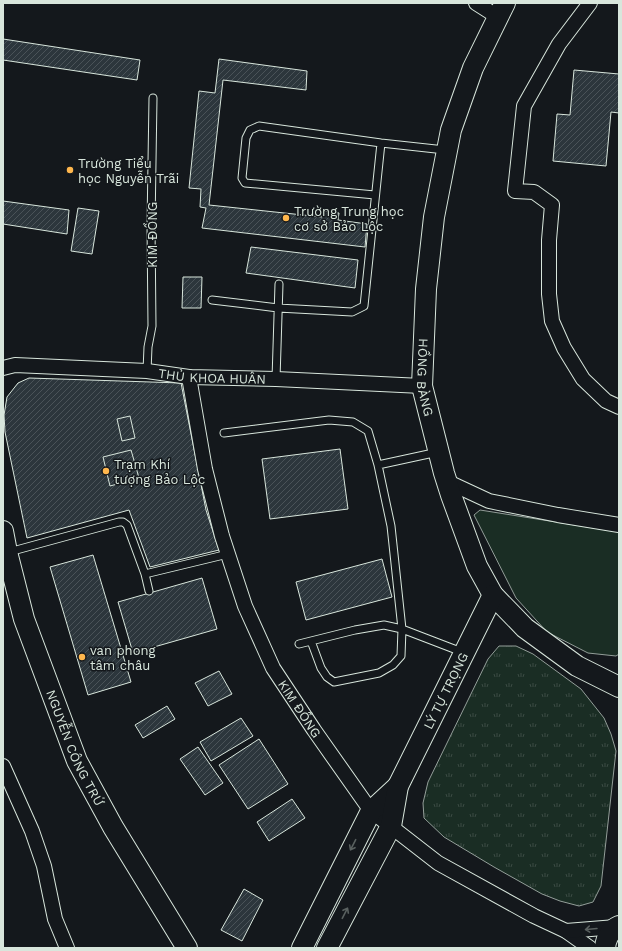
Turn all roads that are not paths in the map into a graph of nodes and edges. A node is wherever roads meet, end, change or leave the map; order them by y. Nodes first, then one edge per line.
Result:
1 (476, 3) edge
2 (590, 3) edge
3 (502, 10) edge
4 (153, 98) dead end
5 (381, 143) junction
6 (447, 150) junction
7 (375, 195) junction
8 (279, 284) dead end
9 (212, 300) dead end
10 (278, 308) junction
11 (3, 368) edge
12 (147, 371) junction
13 (189, 377) junction
14 (276, 378) junction
15 (422, 386) junction
16 (619, 407) edge
17 (224, 433) dead end
18 (438, 452) junction
19 (378, 465) junction
20 (446, 481) junction
21 (619, 525) edge
22 (3, 531) edge
23 (7, 552) junction
24 (228, 554) junction
25 (145, 574) junction
26 (149, 591) dead end
27 (493, 595) junction
28 (402, 629) junction
29 (311, 641) junction
30 (299, 644) dead end
31 (464, 653) junction
32 (619, 687) edge
33 (3, 766) edge
34 (398, 786) junction
35 (371, 811) junction
36 (391, 826) junction
37 (618, 927) edge
38 (566, 932) junction
39 (67, 948) edge
40 (187, 948) edge
41 (302, 948) edge
42 (327, 948) edge
43 (590, 948) edge
44 (605, 948) edge

1 - 3 street
2 - 16 street
3 - 6 street, HỒNG BÀNG
4 - 12 lane, KIM ĐỒNG
5 - 6 lane
5 - 7 lane
5 - 7 lane
6 - 15 street, HỒNG BÀNG
7 - 10 lane
8 - 10 lane
9 - 10 lane
10 - 14 lane
11 - 12 street, THỦ KHOA HUÂN
12 - 13 street, THỦ KHOA HUÂN
13 - 14 street, THỦ KHOA HUÂN
13 - 24 street, KIM ĐỒNG
14 - 15 street, THỦ KHOA HUÂN
15 - 18 street, HỒNG BÀNG
17 - 19 lane
18 - 19 lane
18 - 20 street, HỒNG BÀNG
19 - 28 lane
20 - 21 street
20 - 27 street, HỒNG BÀNG
22 - 23 street, NGUYỄN CÔNG TRỨ
23 - 25 lane
23 - 40 street, NGUYỄN CÔNG TRỨ
24 - 25 lane
24 - 35 street, KIM ĐỒNG
25 - 26 lane
27 - 31 street, LÝ TỰ TRỌNG
27 - 32 street, HỒNG BÀNG
28 - 29 lane
28 - 29 lane
28 - 31 lane
29 - 30 lane
31 - 34 street, LÝ TỰ TRỌNG
33 - 39 street
34 - 35 street, LÝ TỰ TRỌNG
34 - 36 street, LÝ TỰ TRỌNG
35 - 36 street, KIM ĐỒNG
35 -> 41 street, LÝ TỰ TRỌNG
36 - 38 street, KIM ĐỒNG
42 -> 36 street, LÝ TỰ TRỌNG
37 -> 38 street
37 - 44 street
38 - 43 street, KIM ĐỒNG

